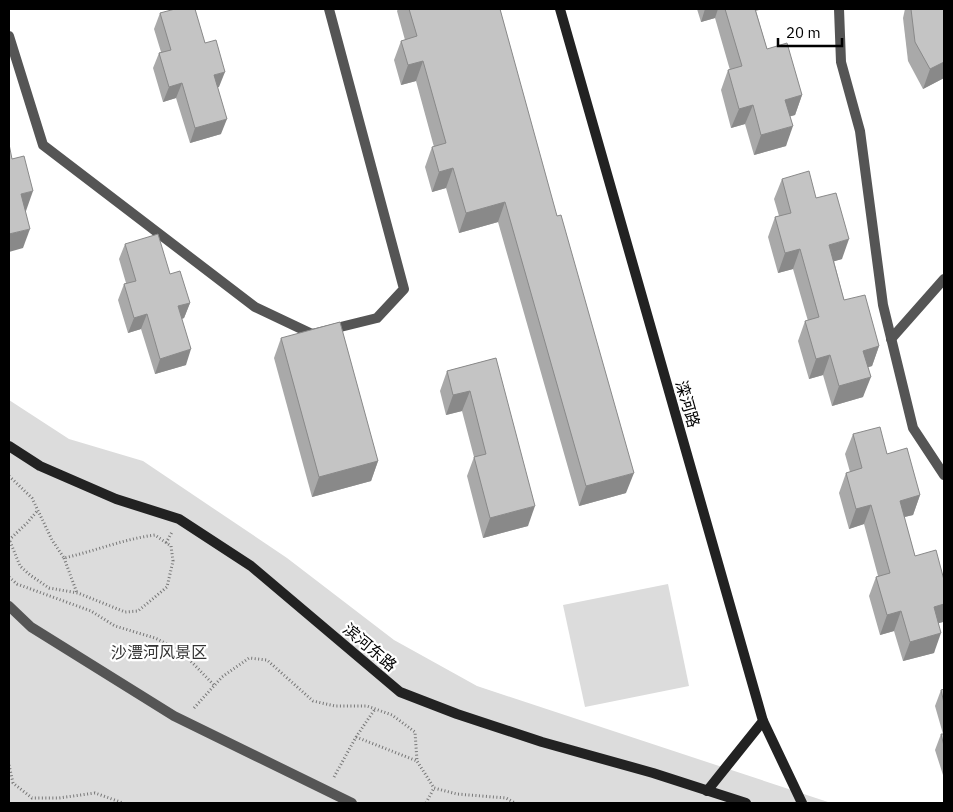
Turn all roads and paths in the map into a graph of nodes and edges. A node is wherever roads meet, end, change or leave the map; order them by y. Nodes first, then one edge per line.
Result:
1 (329, 9) edge
2 (560, 9) edge
3 (839, 9) edge
4 (9, 36) edge
5 (944, 279) edge
6 (891, 339) junction
7 (9, 446) edge
8 (944, 475) edge
9 (9, 476) edge
10 (38, 510) junction
11 (9, 539) edge
12 (64, 558) junction
13 (9, 576) edge
14 (78, 593) junction
15 (9, 606) edge
16 (214, 686) junction
17 (375, 709) junction
18 (184, 721) junction
19 (763, 721) junction
20 (356, 737) junction
21 (417, 761) junction
22 (9, 765) edge
23 (434, 788) junction
24 (327, 791) junction
25 (707, 791) junction
26 (123, 803) edge
27 (352, 803) edge
28 (426, 803) edge
29 (515, 803) edge
30 (746, 803) edge
31 (802, 803) edge

1 - 4 street
2 - 19 street, 滦河路
3 - 6 street
5 - 6 street
6 - 8 street
7 - 25 street, 滨河东路
9 - 10 path
10 - 11 path
10 - 12 path
11 - 14 path
12 - 14 path
12 - 14 path
13 - 16 path
15 - 18 street
16 - 17 path
16 - 18 path
17 - 20 path
17 - 21 path
18 - 24 street
19 - 25 street
19 - 31 street, 滦河路
20 - 21 path
20 - 24 path
21 - 23 path
22 - 26 path
23 - 28 path
23 - 29 path
24 - 27 street
25 - 30 street, 滨河东路

